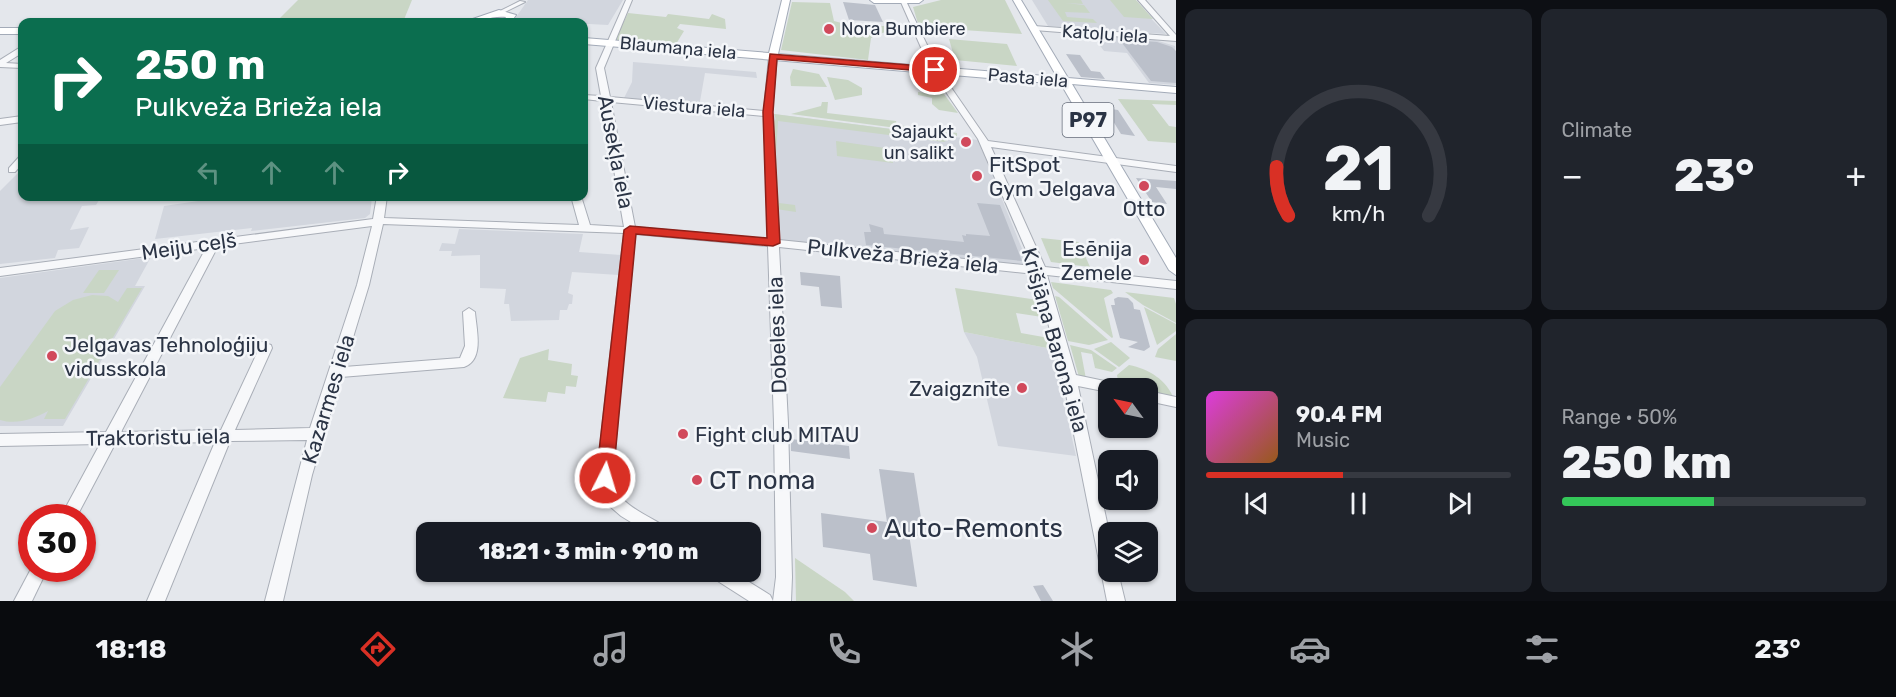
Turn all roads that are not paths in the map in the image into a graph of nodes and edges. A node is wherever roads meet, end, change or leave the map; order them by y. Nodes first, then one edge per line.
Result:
1 (629, 0) edge
2 (786, 0) edge
3 (874, 0) edge
4 (919, 0) edge
5 (1017, 0) edge
6 (1141, 0) edge
7 (522, 1) edge
8 (903, 1) edge
9 (500, 13) junction
10 (482, 18) edge
11 (508, 18) edge
12 (511, 18) edge
13 (1034, 28) junction
14 (0, 30) edge
15 (18, 31) edge
16 (1176, 39) edge
17 (588, 41) edge
18 (609, 43) junction
19 (18, 53) edge
20 (773, 56) junction
21 (0, 64) edge
22 (18, 66) edge
23 (935, 70) junction
24 (1065, 81) junction
25 (1176, 90) edge
26 (588, 97) edge
27 (604, 99) junction
28 (768, 114) junction
29 (18, 120) edge
30 (0, 122) edge
31 (985, 143) junction
32 (1111, 159) junction
33 (18, 163) edge
34 (1176, 169) edge
35 (12, 170) dead end
36 (381, 201) edge
37 (577, 201) edge
38 (378, 221) junction
39 (585, 227) junction
40 (630, 230) junction
41 (215, 242) junction
42 (773, 243) junction
43 (1040, 270) junction
44 (1176, 270) edge
45 (0, 272) edge
46 (1176, 285) edge
47 (469, 312) dead end
48 (262, 347) dead end
49 (337, 372) junction
50 (1070, 379) junction
51 (1098, 385) edge
52 (1158, 398) edge
53 (1176, 402) edge
54 (316, 434) junction
55 (225, 436) junction
56 (110, 439) junction
57 (0, 440) edge
58 (75, 504) edge
59 (645, 522) edge
60 (1099, 522) edge
61 (33, 582) edge
62 (735, 582) edge
63 (1112, 582) edge
64 (23, 601) edge
65 (156, 601) edge
66 (274, 601) edge
67 (764, 601) edge
68 (782, 601) edge
69 (1116, 601) edge

1 - 18 street, Ausekļa iela
2 - 20 main road, Dobeles iela
3 - 8 main road
4 - 8 main road
5 - 13 main road, P97
6 - 16 street
7 - 9 street
7 - 12 street
8 - 23 street, Krišjāņa Barona iela
9 - 10 main road
9 - 11 main road
13 - 16 street, Katoļu iela
13 - 24 main road, P97
14 - 15 main road
17 - 18 main road, Blaumaņa iela
18 - 20 main road, Blaumaņa iela
18 - 27 street, Ausekļa iela
19 - 21 street
20 - 23 main road, Pasta iela
20 - 28 street, Dobeles iela
21 - 22 street
23 - 24 main road, Pasta iela
23 - 31 street, Krišjāņa Barona iela
24 - 25 main road, Pasta iela
24 - 32 main road, P97
26 - 27 street, Viestura iela
27 - 28 street, Viestura iela
27 - 40 street, Ausekļa iela
28 - 42 street, Dobeles iela
29 - 30 street
31 - 32 street
31 - 43 street, Krišjāņa Barona iela
32 - 34 street
32 - 44 main road, P97
33 - 35 street
36 - 38 street, Kazarmes iela
37 - 39 street
38 - 39 street, Pulkveža Brieža iela
38 - 41 street, Meiju ceļš
38 - 49 street, Kazarmes iela
39 - 40 street, Pulkveža Brieža iela
40 - 42 street, Pulkveža Brieža iela
40 - 59 street, Ausekļa iela
41 - 45 street, Meiju ceļš
41 - 56 street
42 - 43 street, Pulkveža Brieža iela
42 - 68 street, Dobeles iela
43 - 46 street, Pulkveža Brieža iela
43 - 50 street, Krišjāņa Barona iela
47 - 49 street
48 - 55 street
49 - 54 street, Kazarmes iela
50 - 51 street
50 - 60 street, Krišjāņa Barona iela
52 - 53 street
54 - 55 street, Traktoristu iela
54 - 66 street, Kazarmes iela
55 - 56 street, Traktoristu iela
55 - 65 street
56 - 57 street, Traktoristu iela
56 - 58 street
61 - 64 street
62 - 67 street
63 - 69 street

